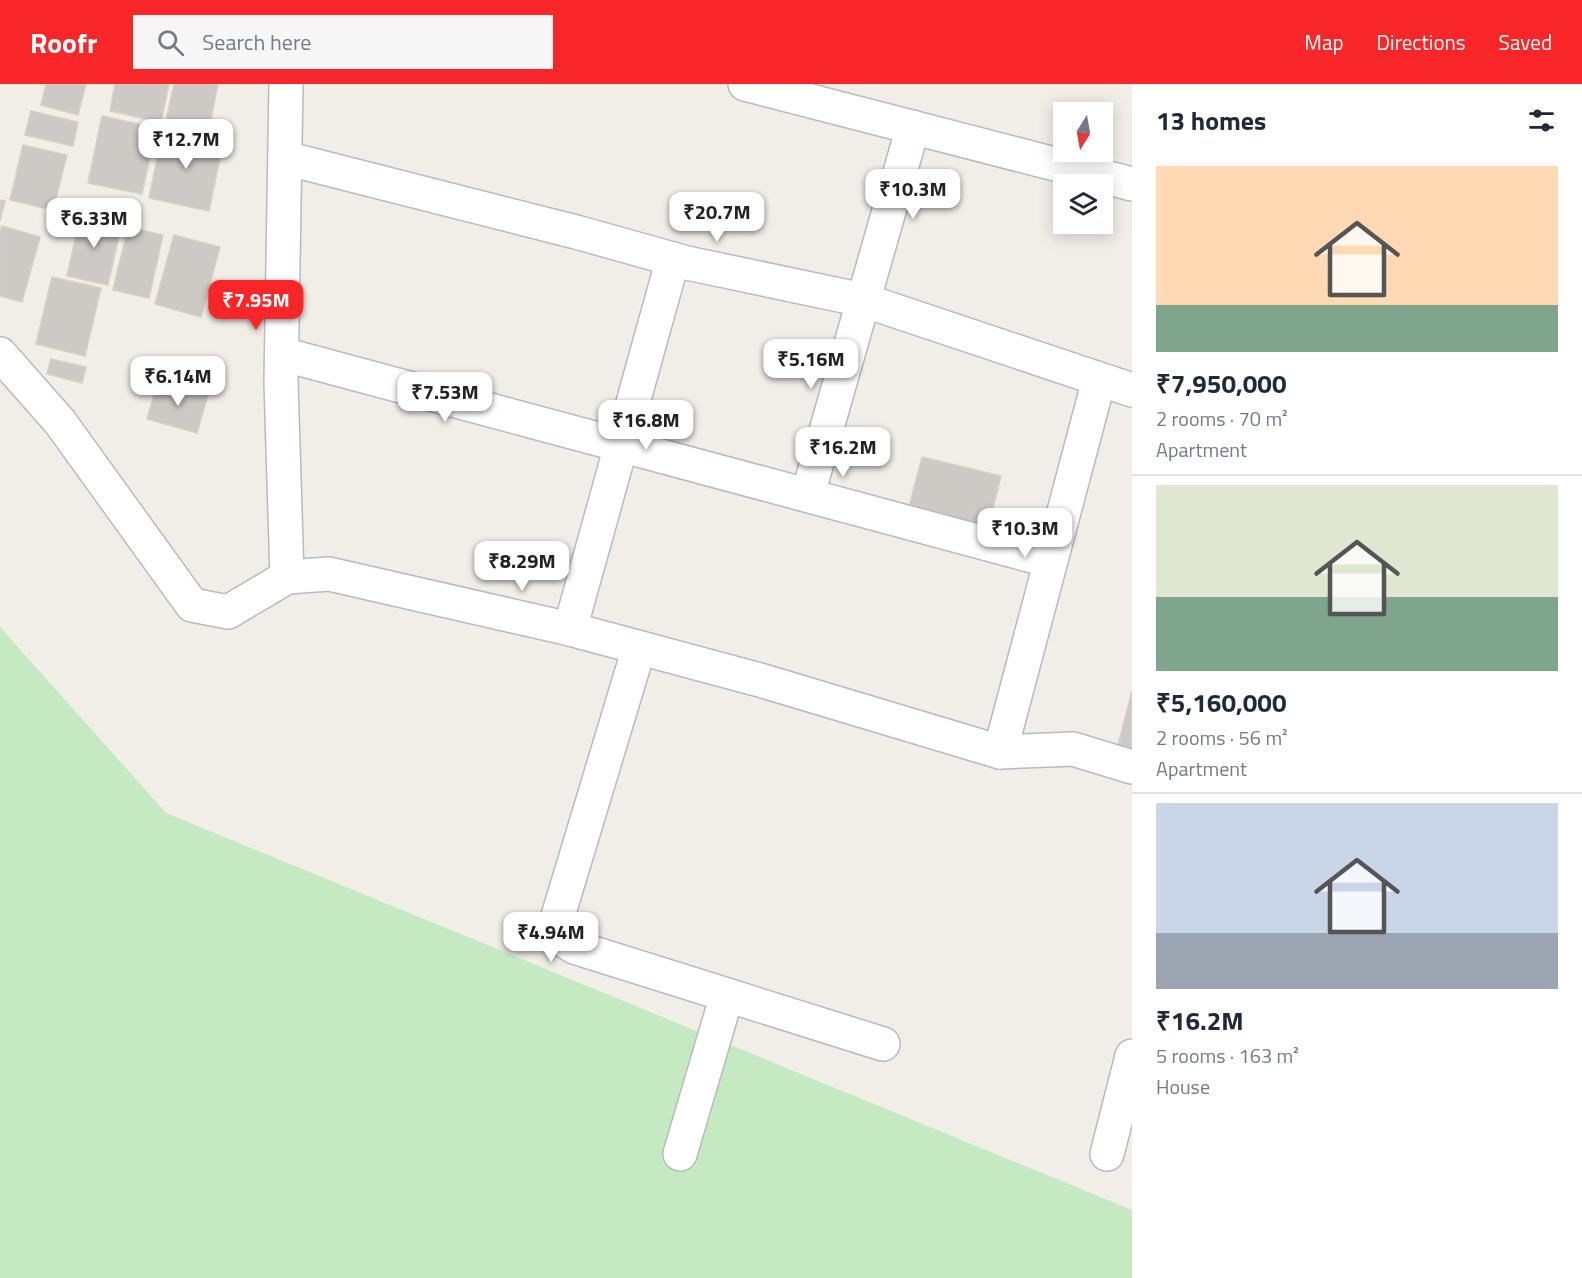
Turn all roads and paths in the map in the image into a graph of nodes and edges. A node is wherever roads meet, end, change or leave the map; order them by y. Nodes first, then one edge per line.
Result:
1 (286, 84) edge
2 (750, 85) edge
3 (913, 127) junction
4 (285, 158) junction
5 (1132, 184) edge
6 (674, 259) junction
7 (863, 300) junction
8 (0, 354) edge
9 (282, 354) junction
10 (1099, 380) junction
11 (1132, 390) edge
12 (621, 444) junction
13 (808, 494) junction
14 (1051, 561) junction
15 (287, 577) junction
16 (570, 629) junction
17 (639, 648) junction
18 (999, 752) junction
19 (1132, 767) edge
20 (727, 995) junction
21 (883, 1044) dead end
22 (1132, 1056) edge
23 (680, 1154) dead end
24 (1107, 1154) dead end

1 - 4 street
2 - 3 street
3 - 5 street
3 - 7 street
4 - 6 street
4 - 9 street
6 - 7 street
6 - 12 street
7 - 10 street
7 - 13 street
8 - 15 street
9 - 12 street
9 - 15 street
10 - 11 street
10 - 14 street
12 - 13 street
12 - 16 street
13 - 14 street
14 - 18 street
15 - 16 street
16 - 17 street
17 - 18 street
17 - 20 street
18 - 19 street
20 - 21 street
20 - 23 street
22 - 24 street

